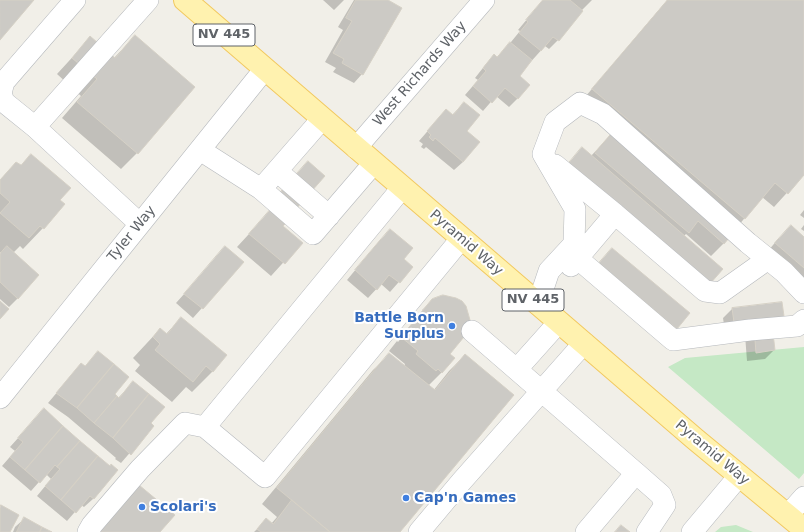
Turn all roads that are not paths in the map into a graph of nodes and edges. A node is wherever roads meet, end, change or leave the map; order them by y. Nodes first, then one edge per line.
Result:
1 (75, 0) edge
2 (148, 0) edge
3 (184, 0) edge
4 (475, 3) edge
5 (264, 70) junction
6 (322, 119) junction
7 (35, 127) junction
8 (356, 148) junction
9 (200, 150) junction
10 (543, 154) junction
11 (374, 163) junction
12 (277, 171) junction
13 (402, 188) junction
14 (261, 189) junction
15 (614, 214) junction
16 (329, 216) junction
17 (140, 224) junction
18 (461, 239) junction
19 (577, 258) junction
20 (768, 259) junction
21 (804, 293) edge
22 (538, 304) junction
23 (804, 320) edge
24 (558, 322) junction
25 (472, 331) dead end
26 (584, 343) junction
27 (517, 369) junction
28 (542, 390) junction
29 (2, 391) edge
30 (205, 427) junction
31 (636, 474) junction
32 (739, 476) junction
33 (804, 497) edge
34 (796, 522) edge
35 (88, 532) edge
36 (419, 532) edge
37 (586, 532) edge
38 (647, 532) edge
39 (692, 532) edge

1 - 7 street
2 - 7 street
3 - 5 main road, Pyramid Way / NV 445
4 - 8 street, West Richards Way
5 - 6 main road, Pyramid Way / NV 445
5 - 9 street, Tyler Way
6 - 8 main road, Pyramid Way / NV 445
6 - 12 street
7 - 17 street
8 - 11 main road, Pyramid Way / NV 445
9 - 14 street
9 - 17 street, Tyler Way
10 - 15 street
10 - 20 street
10 - 22 street
11 - 13 main road, Pyramid Way / NV 445
11 - 16 street
12 - 14 street
12 - 16 street
13 - 18 main road, Pyramid Way / NV 445
13 - 30 street
14 - 16 street
15 - 19 street
15 - 20 street
17 - 29 street, Tyler Way
18 - 22 main road, Pyramid Way / NV 445
18 - 30 street
19 - 22 street
19 - 23 street
20 - 21 street
22 - 24 main road, Pyramid Way / NV 445
24 - 26 main road, Pyramid Way / NV 445
24 - 27 street
25 - 27 street
26 - 28 street
26 - 32 main road, Pyramid Way / NV 445
27 - 28 street
28 - 31 street
28 - 36 street
30 - 35 street
31 - 37 street
31 - 38 street
32 - 34 main road, Pyramid Way / NV 445
32 - 39 street
33 - 34 street

